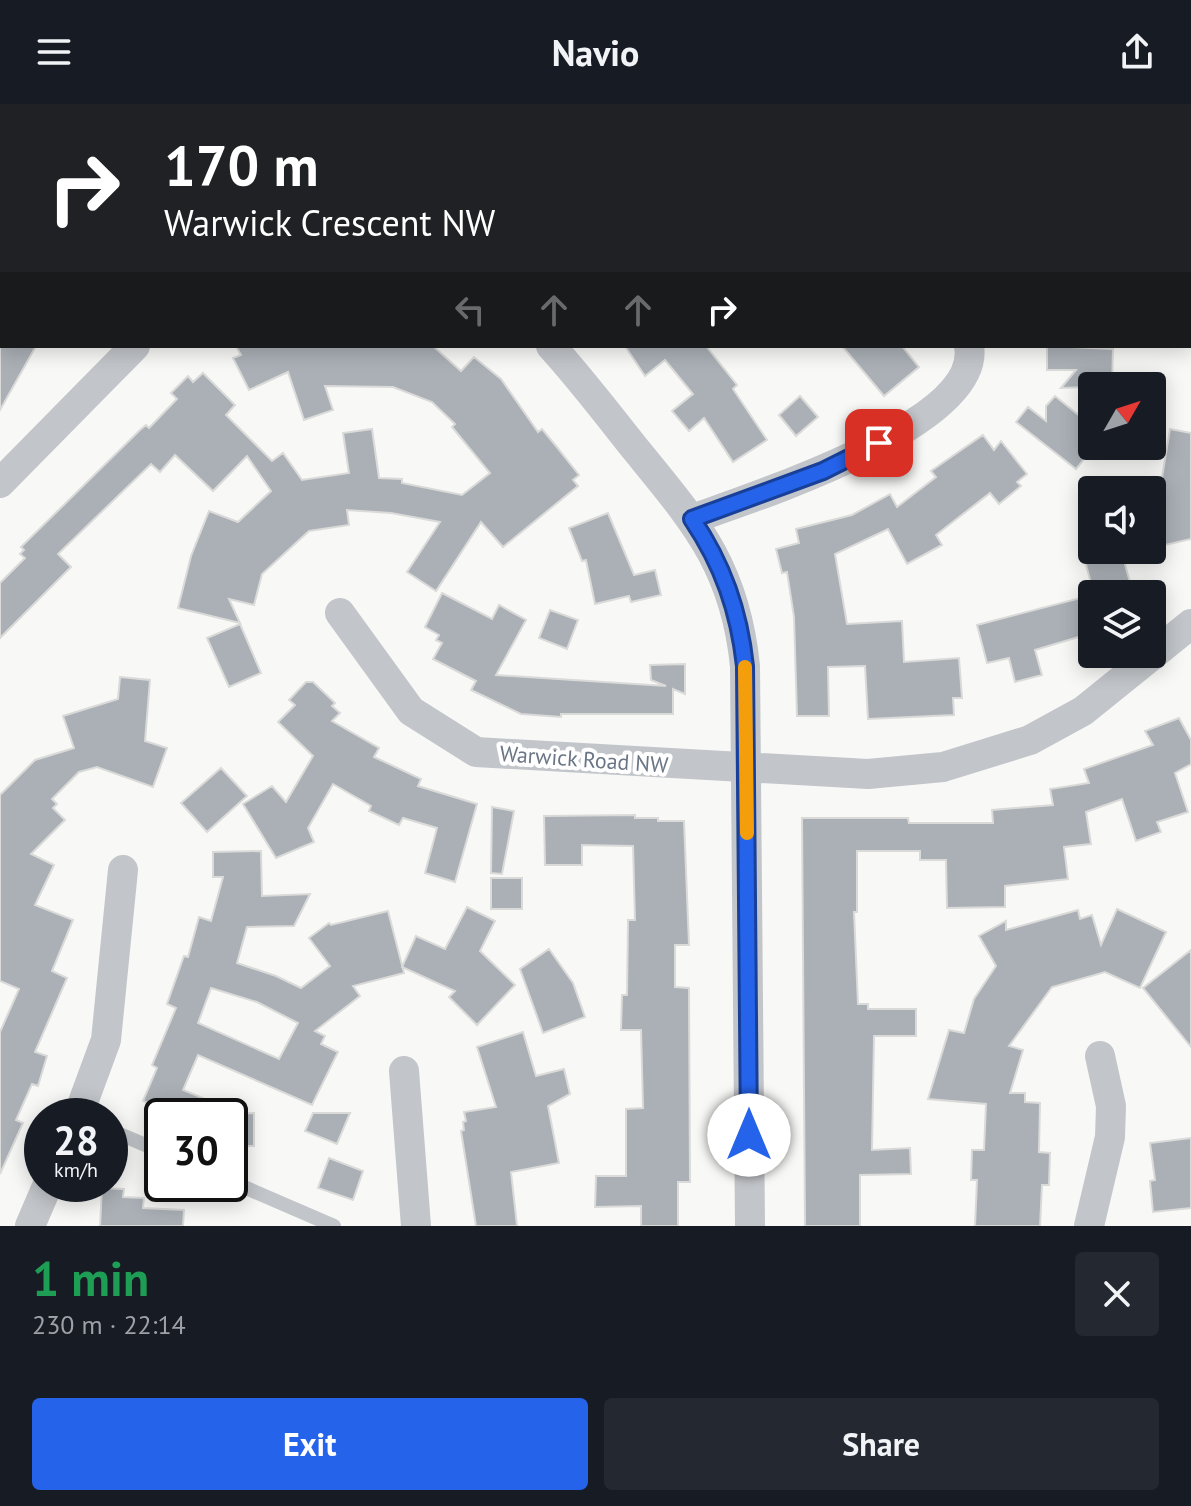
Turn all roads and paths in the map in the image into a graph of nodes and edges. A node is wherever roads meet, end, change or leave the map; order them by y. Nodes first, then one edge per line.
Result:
1 (133, 348) edge
2 (553, 348) edge
3 (969, 348) edge
4 (0, 483) edge
5 (692, 519) junction
6 (340, 613) dead end
7 (1191, 624) edge
8 (746, 770) junction
9 (123, 870) dead end
10 (1100, 1056) dead end
11 (404, 1071) dead end
12 (85, 1098) edge
13 (248, 1189) edge
14 (40, 1202) edge
15 (30, 1226) edge
16 (334, 1226) edge
17 (416, 1226) edge
18 (750, 1226) edge
19 (1089, 1226) edge

1 - 4 street
2 - 5 street
3 - 5 street
5 - 8 street
6 - 8 street, Warwick Road NW
7 - 8 street, Warwick Road NW
8 - 18 street
9 - 12 street
10 - 19 street
11 - 17 street
13 - 16 lane
14 - 15 street

